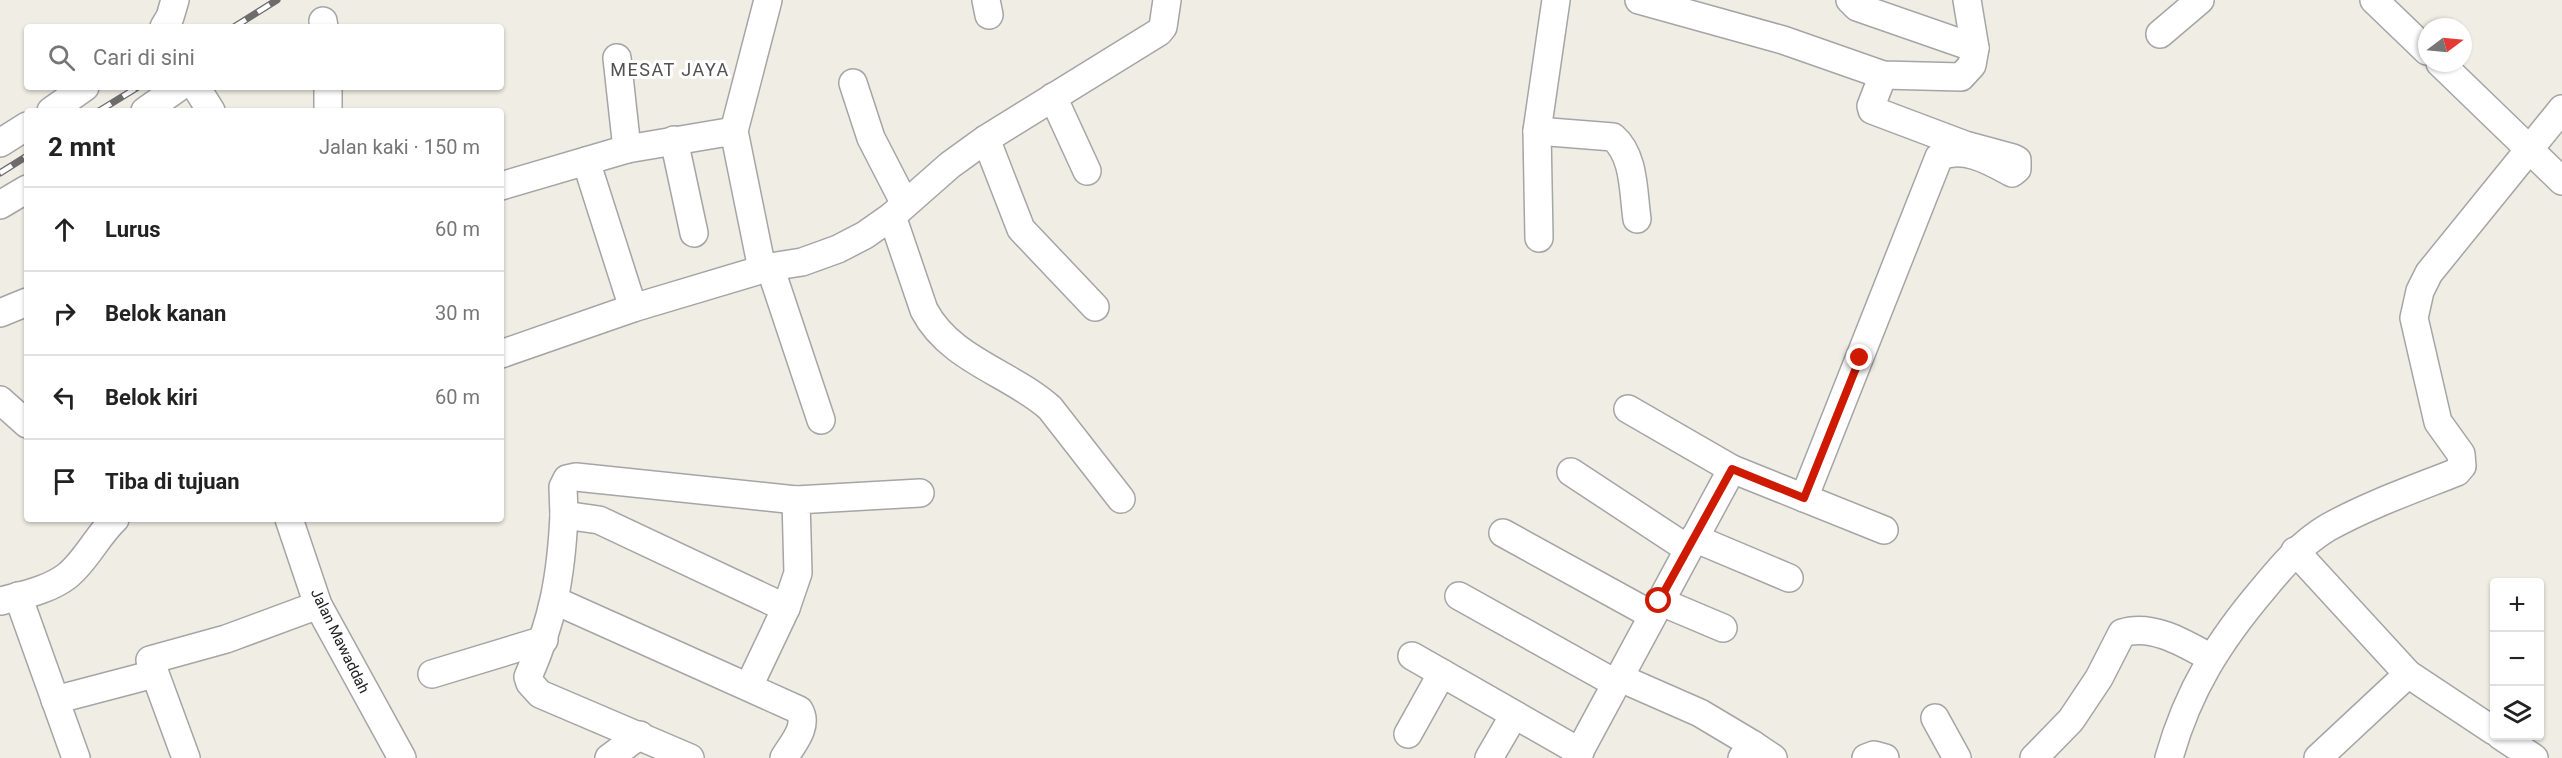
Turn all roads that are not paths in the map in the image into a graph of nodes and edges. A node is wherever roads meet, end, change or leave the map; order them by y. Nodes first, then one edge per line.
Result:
1 (768, 0) edge
2 (1167, 0) edge
3 (1556, 0) edge
4 (1639, 0) edge
5 (1850, 0) edge
6 (1967, 0) edge
7 (2200, 0) edge
8 (2374, 0) edge
9 (2160, 34) dead end
10 (2418, 42) edge
11 (1975, 48) junction
12 (617, 58) dead end
13 (2449, 72) edge
14 (1883, 75) junction
15 (854, 83) dead end
16 (81, 90) edge
17 (175, 90) edge
18 (198, 90) edge
19 (328, 90) edge
20 (1053, 97) junction
21 (55, 108) edge
22 (149, 108) edge
23 (209, 108) edge
24 (328, 108) edge
25 (2562, 109) edge
26 (24, 128) edge
27 (734, 131) junction
28 (1537, 131) junction
29 (986, 139) junction
30 (674, 140) junction
31 (0, 143) edge
32 (2529, 148) junction
33 (627, 149) junction
34 (586, 161) junction
35 (1087, 171) dead end
36 (2562, 181) edge
37 (504, 185) edge
38 (24, 191) edge
39 (0, 205) edge
40 (899, 210) junction
41 (1637, 219) dead end
42 (693, 233) dead end
43 (1539, 238) dead end
44 (766, 268) junction
45 (24, 303) edge
46 (1095, 307) dead end
47 (633, 309) junction
48 (0, 313) edge
49 (504, 353) edge
50 (0, 400) edge
51 (1628, 409) dead end
52 (820, 420) dead end
53 (24, 421) edge
54 (1732, 469) junction
55 (1571, 472) dead end
56 (920, 493) dead end
57 (1804, 498) junction
58 (1121, 499) dead end
59 (796, 500) junction
60 (564, 515) junction
61 (103, 522) edge
62 (290, 522) edge
63 (1884, 530) dead end
64 (1503, 533) dead end
65 (1691, 544) junction
66 (2295, 551) junction
67 (1790, 578) dead end
68 (1459, 596) dead end
69 (9, 599) edge
70 (556, 601) junction
71 (318, 605) junction
72 (786, 608) junction
73 (1655, 608) junction
74 (1724, 628) dead end
75 (544, 640) junction
76 (1412, 656) dead end
77 (2211, 658) junction
78 (154, 674) junction
79 (432, 674) dead end
80 (1442, 674) junction
81 (2408, 674) junction
82 (1617, 680) junction
83 (748, 686) junction
84 (55, 700) junction
85 (1514, 714) junction
86 (1935, 718) dead end
87 (2490, 728) edge
88 (1408, 734) dead end
89 (640, 735) junction
90 (2506, 740) edge
91 (1756, 753) edge
92 (1578, 755) edge
93 (2524, 756) edge
94 (76, 758) edge
95 (186, 758) edge
96 (402, 758) edge
97 (609, 758) edge
98 (690, 758) edge
99 (784, 758) edge
100 (1489, 758) edge
101 (1866, 758) edge
102 (1885, 758) edge
103 (1957, 758) edge
104 (2034, 758) edge
105 (2169, 758) edge
106 (2318, 758) edge

1 - 27 street
2 - 20 street
3 - 28 street
4 - 14 street
5 - 11 street
6 - 11 street
7 - 9 street
8 - 10 street
11 - 14 street
12 - 33 street
13 - 32 street
14 - 57 street
15 - 40 street
16 - 21 street
17 - 22 street
18 - 23 street
19 - 24 street
20 - 29 street
20 - 35 street
25 - 32 street
26 - 31 street
27 - 30 street
27 - 44 street
28 - 41 street
28 - 43 street
29 - 40 street
29 - 46 street
30 - 33 street
30 - 42 street
32 - 36 street
32 - 66 street
33 - 34 street
34 - 37 street
34 - 47 street
38 - 39 street
40 - 44 street
40 - 58 street
44 - 47 street
44 - 52 street
45 - 48 street
47 - 49 street
50 - 53 street
51 - 54 street
54 - 57 street
54 - 65 street
55 - 65 street
56 - 59 street
57 - 63 street
59 - 60 street
59 - 72 street
60 - 70 street
60 - 72 street
61 - 69 street
62 - 71 street, Jalan Mawaddah
64 - 73 street
65 - 67 street
65 - 73 street
66 - 77 street
66 - 81 street
68 - 82 street
69 - 84 street
70 - 75 street
70 - 83 street
71 - 78 street
71 - 96 street, Jalan Mawaddah
72 - 83 street
73 - 74 street
73 - 82 street
75 - 79 street
75 - 89 street
76 - 80 street
77 - 104 street
77 - 105 street
78 - 84 street
78 - 95 street
80 - 85 street
80 - 88 street
81 - 87 street
81 - 106 street
82 - 91 street
82 - 92 street
83 - 99 street
84 - 94 street
85 - 92 street
85 - 100 street
86 - 103 street
89 - 97 street
89 - 98 street
90 - 93 street
101 - 102 street

